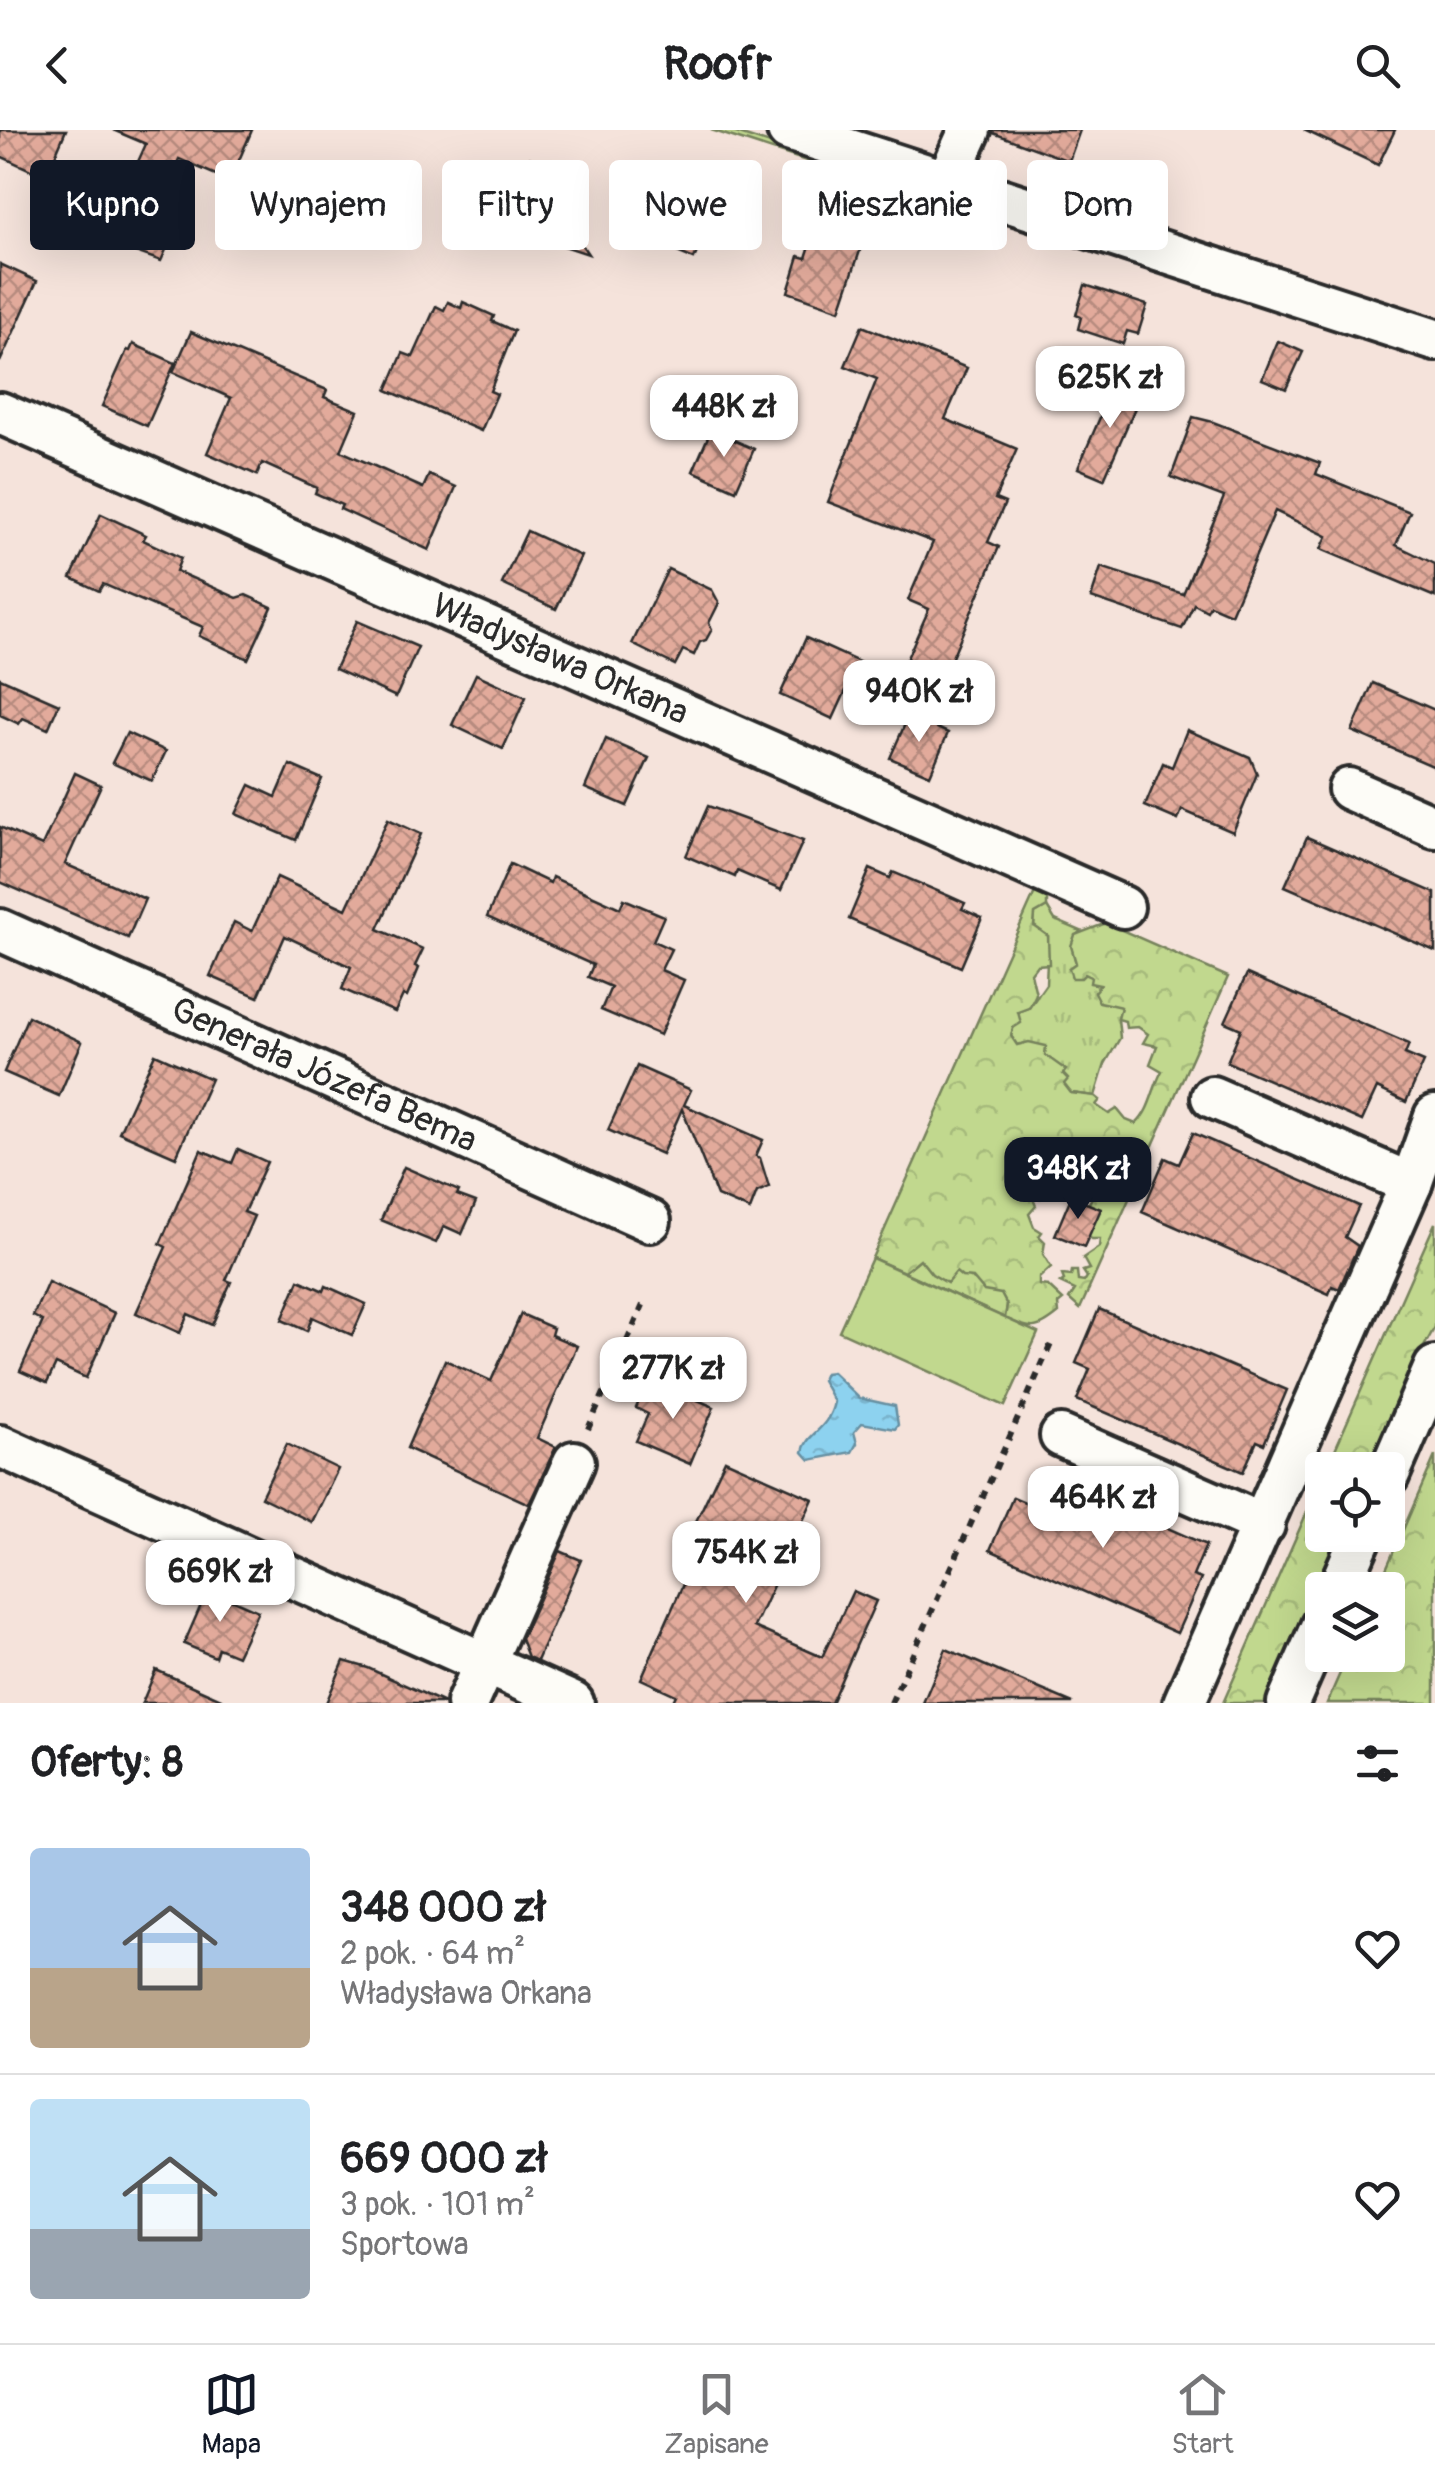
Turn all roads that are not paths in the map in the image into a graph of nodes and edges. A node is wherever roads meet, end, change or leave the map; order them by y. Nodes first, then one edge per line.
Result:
1 (788, 130) edge
2 (970, 130) edge
3 (880, 160) edge
4 (957, 160) edge
5 (1007, 201) edge
6 (1435, 340) edge
7 (0, 413) edge
8 (1348, 789) dead end
9 (1435, 827) edge
10 (1123, 907) dead end
11 (0, 930) edge
12 (1212, 1097) dead end
13 (1435, 1116) edge
14 (1411, 1184) junction
15 (650, 1221) dead end
16 (1435, 1367) edge
17 (1061, 1436) dead end
18 (0, 1446) edge
19 (1398, 1452) edge
20 (574, 1462) road end
21 (1264, 1525) junction
22 (485, 1662) junction
23 (1305, 1664) edge
24 (467, 1703) edge
25 (573, 1703) edge
26 (1184, 1703) edge
27 (1288, 1703) edge

1 - 3 street
2 - 4 street
5 - 6 street
7 - 10 street, Władysława Orkana
8 - 9 street
11 - 15 street, Generała Józefa Bema
12 - 14 street
13 - 14 street
14 - 21 street
16 - 19 street
17 - 21 street
18 - 22 street
20 - 22 street
21 - 26 street
22 - 24 street
22 - 25 street
23 - 27 street

